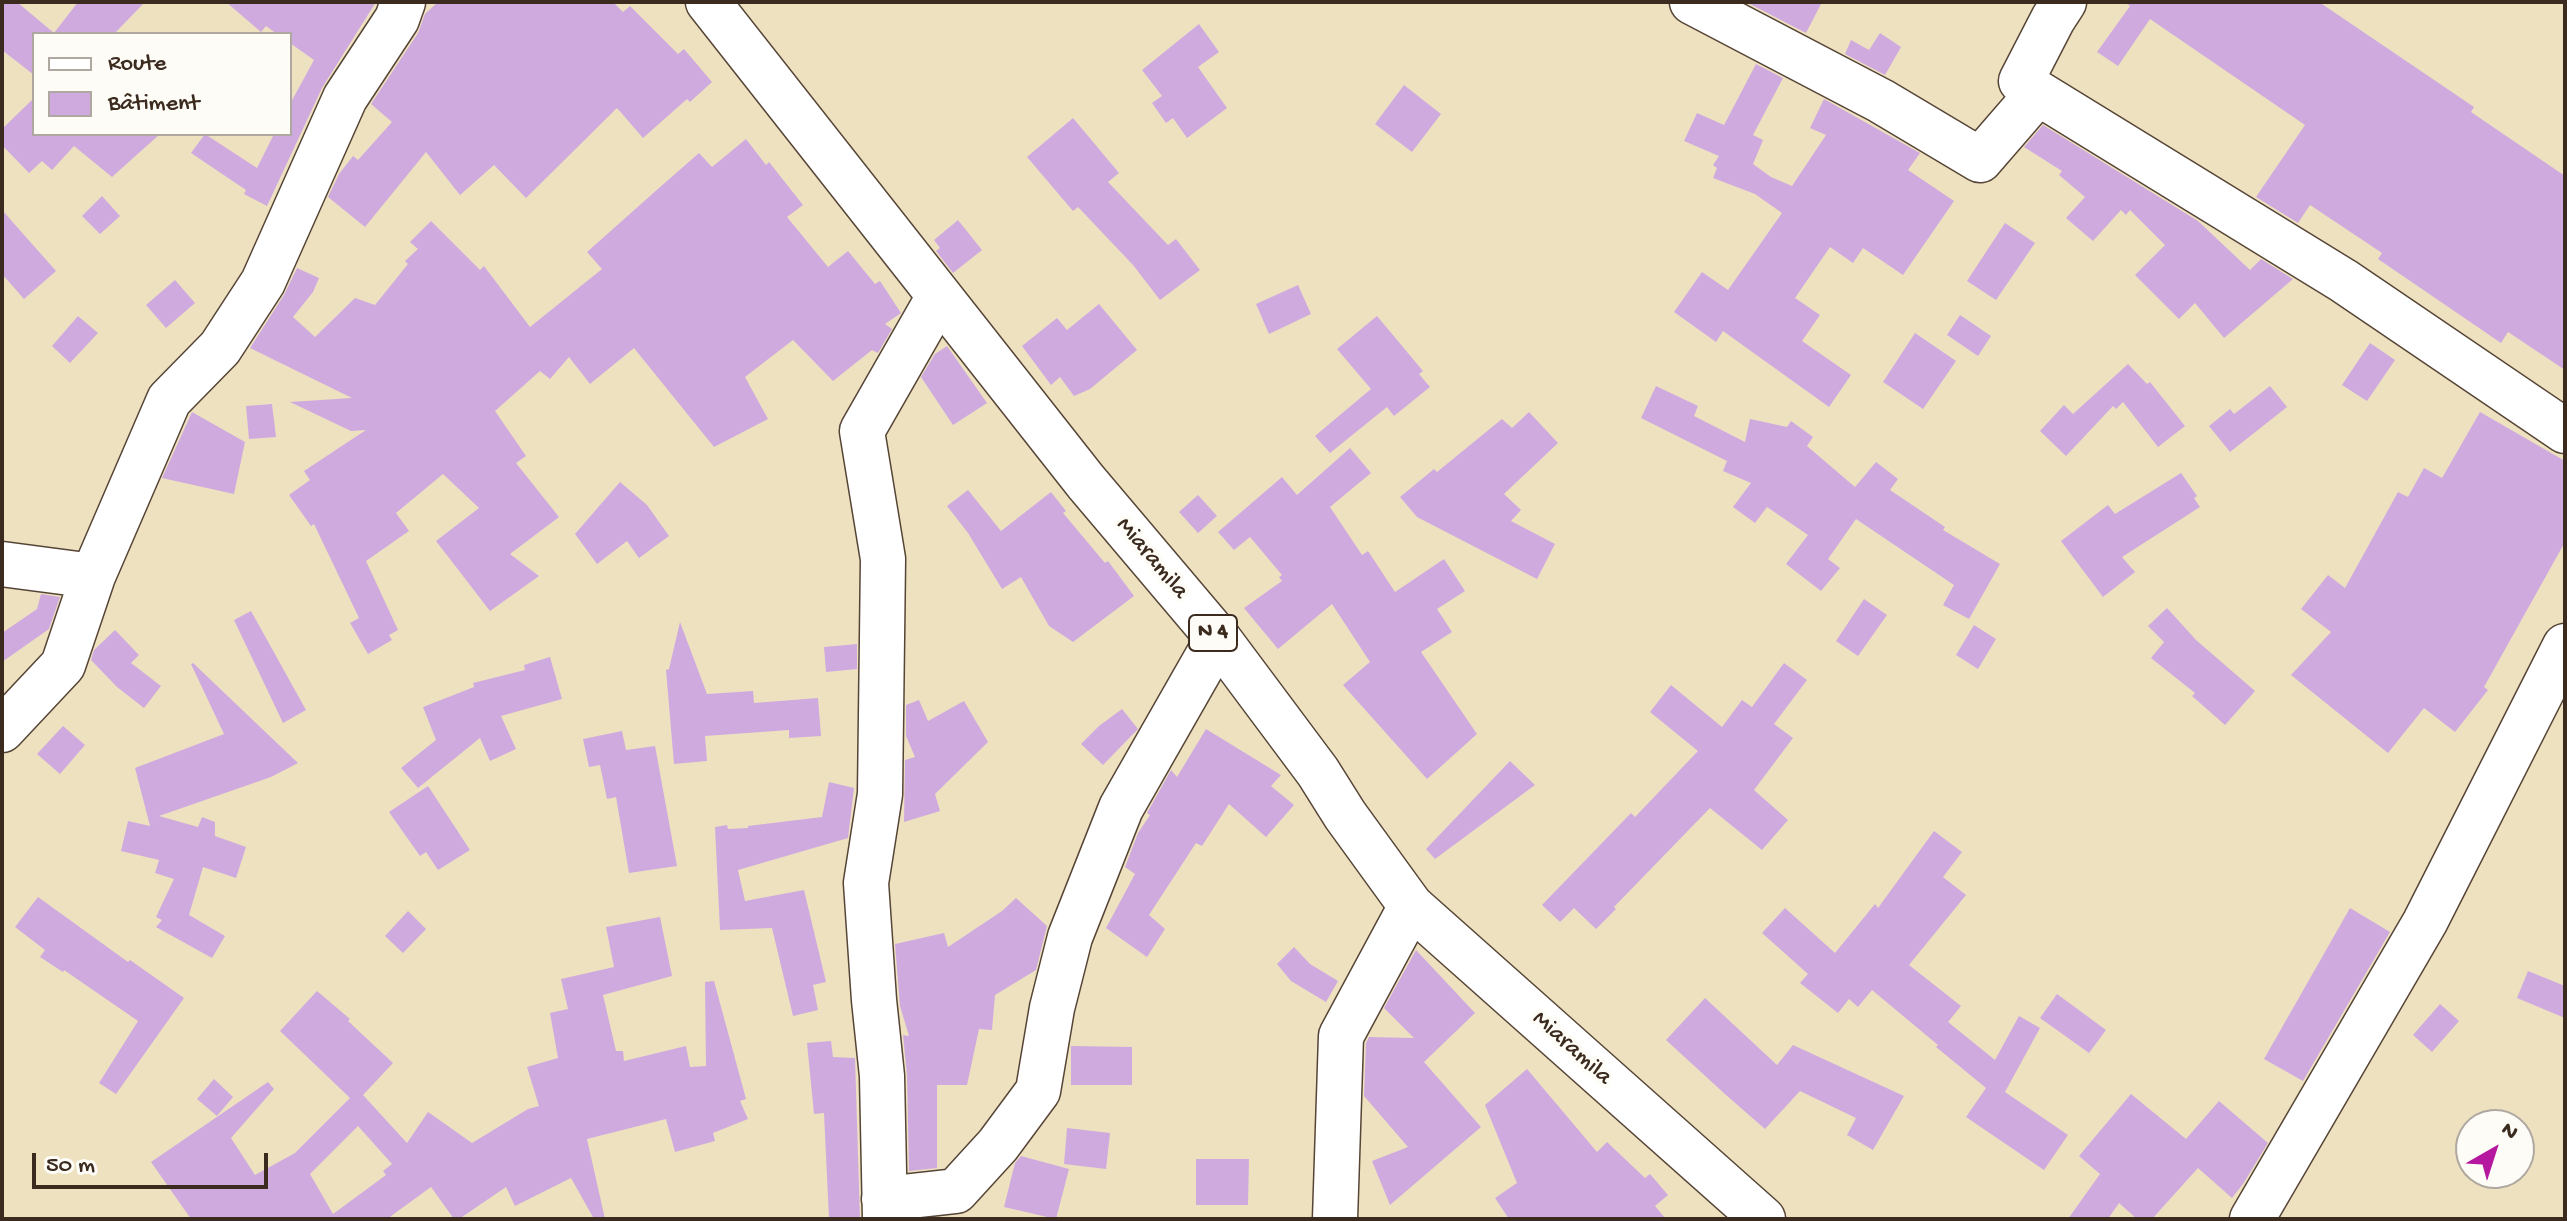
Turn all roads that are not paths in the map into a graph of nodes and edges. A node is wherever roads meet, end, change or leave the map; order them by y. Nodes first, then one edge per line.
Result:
1 (403, 2) edge
2 (708, 2) edge
3 (1692, 2) edge
4 (2048, 8) edge
5 (2038, 93) junction
6 (938, 298) junction
7 (2565, 431) edge
8 (2, 564) edge
9 (93, 576) junction
10 (1218, 638) junction
11 (2565, 646) edge
12 (2, 730) edge
13 (1411, 906) junction
14 (884, 1209) edge
15 (1335, 1219) edge
16 (1763, 1219) edge
17 (2252, 1219) edge

1 - 9 street
2 - 6 street, Miaramila / N 4
3 - 5 street
4 - 5 street
5 - 7 street
6 - 10 street, Miaramila / N 4
6 - 14 street
8 - 9 street
9 - 12 street
10 - 13 street, Miaramila / N 4
10 - 14 street
11 - 17 street
13 - 15 street
13 - 16 street, Miaramila / N 4

